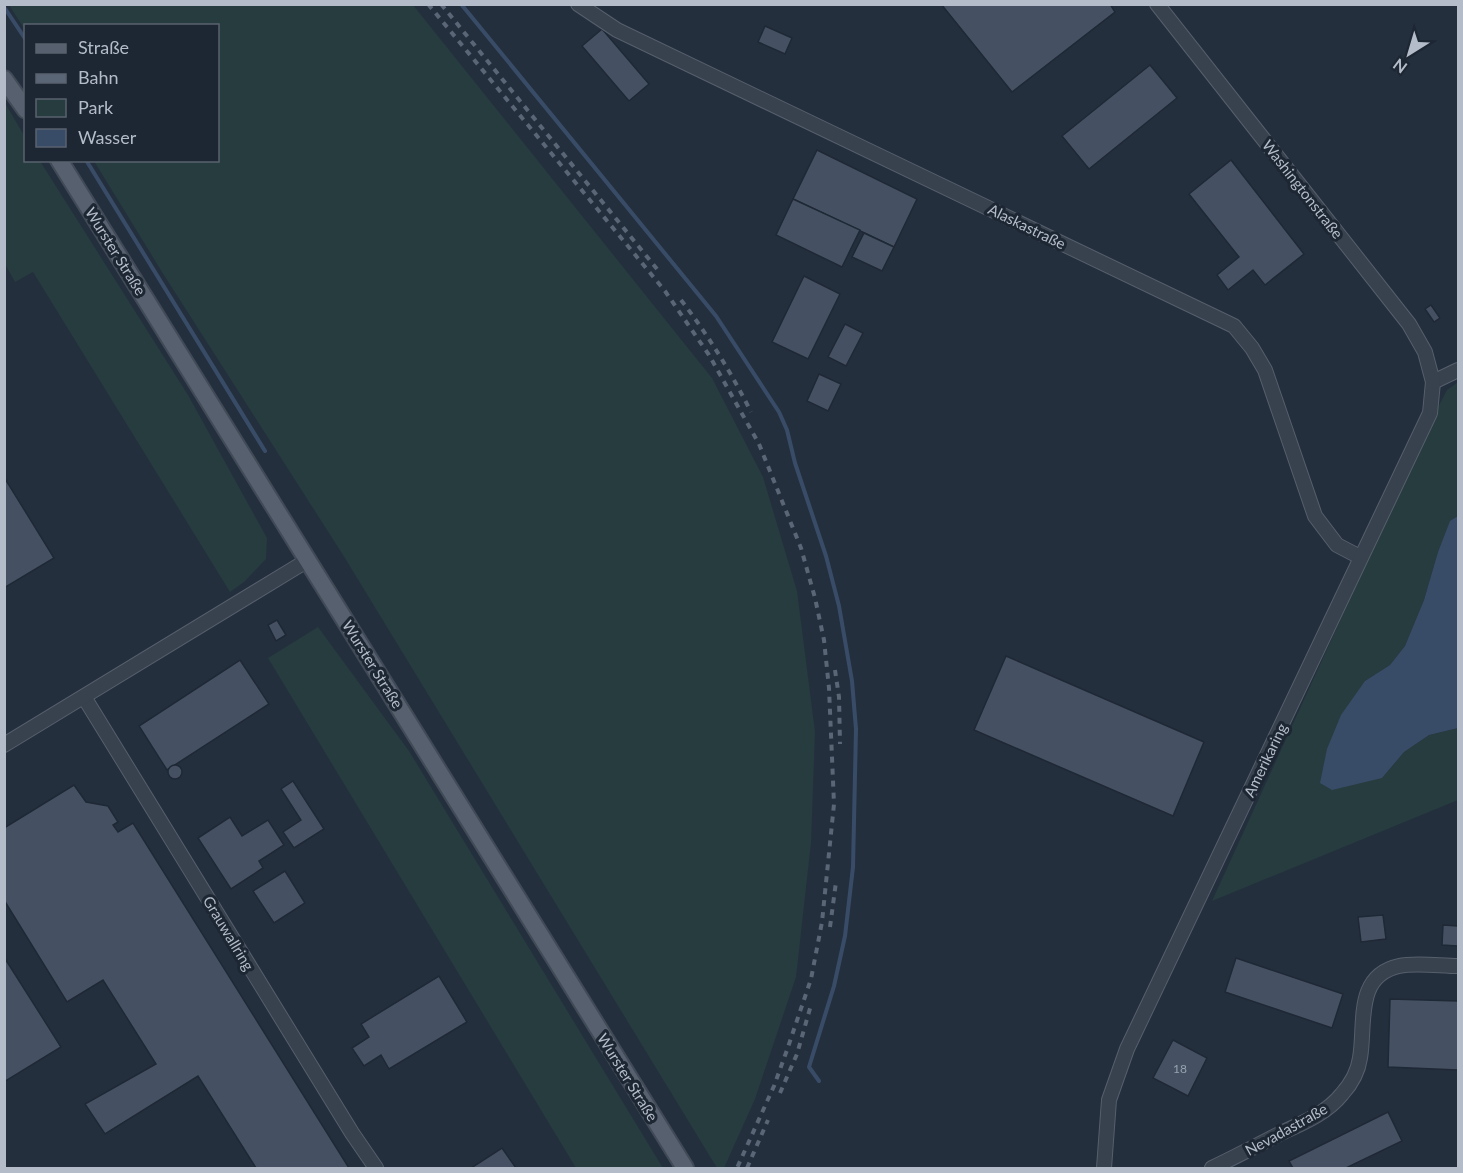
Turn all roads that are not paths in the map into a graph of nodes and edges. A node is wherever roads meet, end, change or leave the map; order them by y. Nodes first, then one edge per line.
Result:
1 (578, 4) edge
2 (1157, 4) edge
3 (4, 79) edge
4 (24, 107) edge
5 (60, 162) edge
6 (1458, 370) edge
7 (1433, 382) junction
8 (1360, 557) junction
9 (308, 560) junction
10 (84, 697) junction
11 (4, 745) edge
12 (1458, 966) edge
13 (376, 1168) edge
14 (685, 1168) edge
15 (1104, 1168) edge
16 (1212, 1168) edge

1 - 8 street, Alaskastraße
2 - 7 street, Washingtonstraße
3 - 4 main road
5 - 9 main road, Wurster Straße
6 - 7 street
7 - 8 street, Amerikaring
8 - 15 street, Amerikaring
9 - 10 street
9 - 14 main road, Wurster Straße
10 - 11 street
10 - 13 street, Grauwallring
12 - 16 street, Nevadastraße

